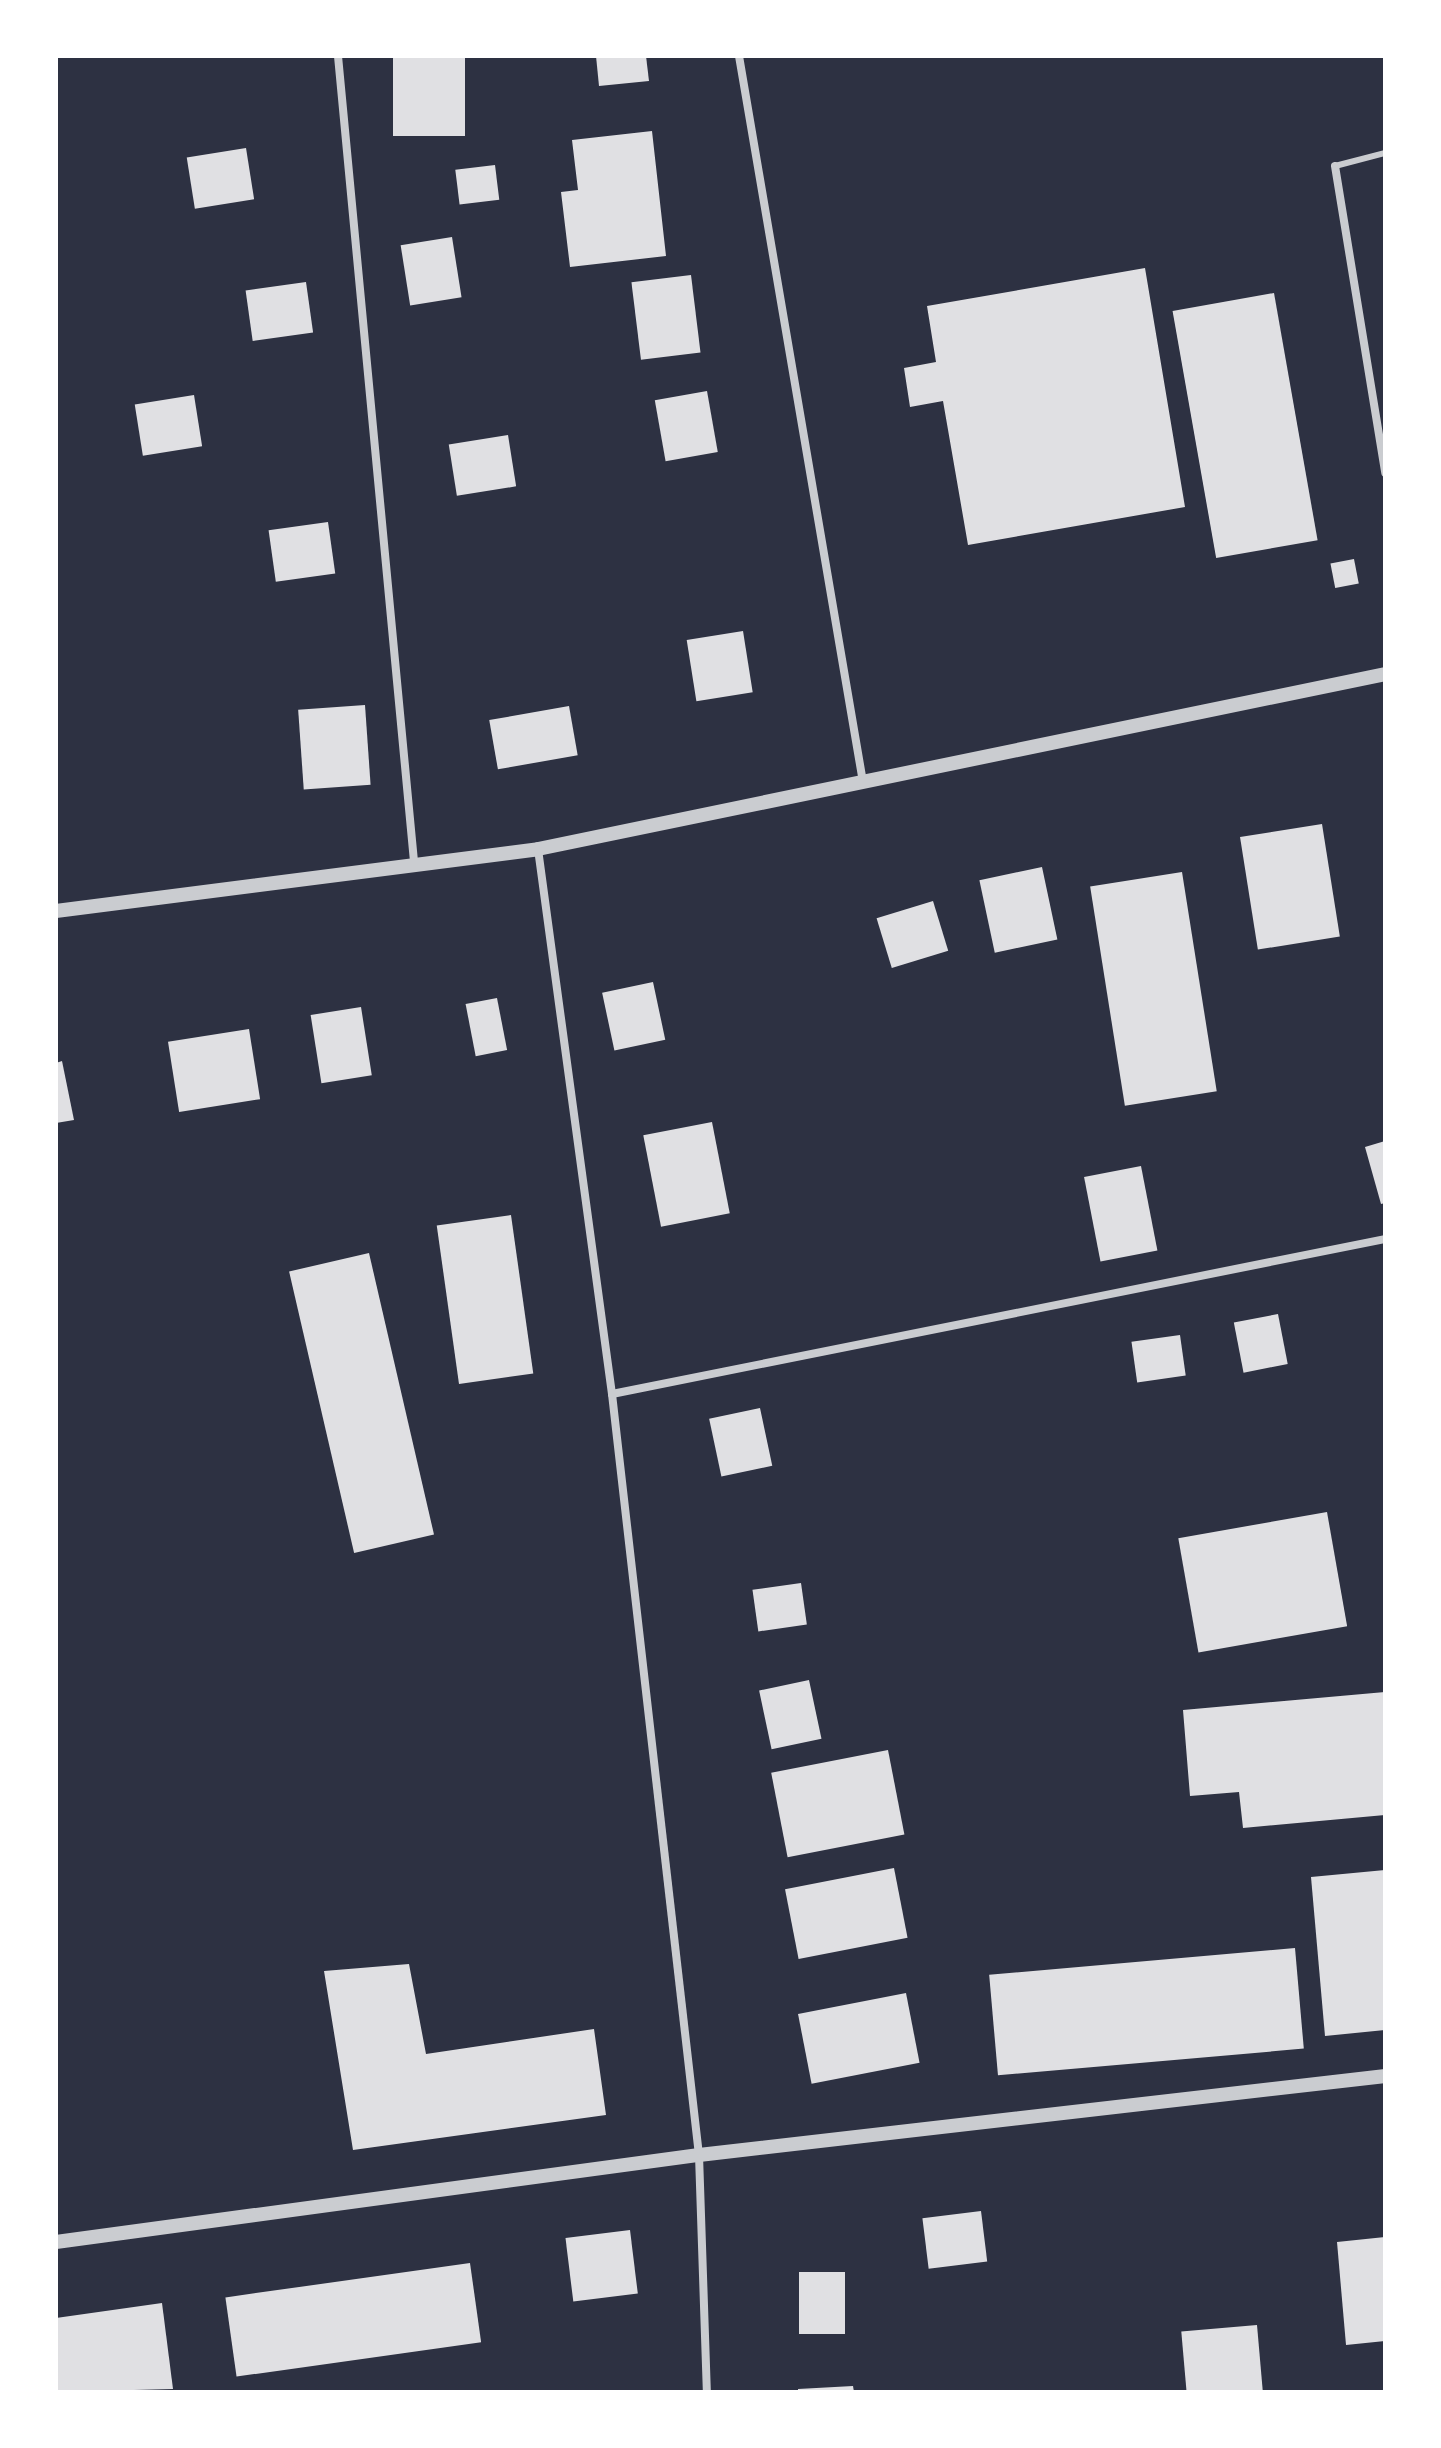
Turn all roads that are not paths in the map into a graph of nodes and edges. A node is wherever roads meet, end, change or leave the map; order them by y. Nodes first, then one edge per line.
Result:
1 (338, 56) edge
2 (739, 56) edge
3 (1385, 153) edge
4 (1335, 166) joint
5 (1385, 473) edge
6 (1385, 674) edge
7 (863, 782) junction
8 (538, 849) junction
9 (414, 861) junction
10 (56, 911) edge
11 (1385, 1239) edge
12 (612, 1394) junction
13 (1385, 2076) edge
14 (699, 2155) junction
15 (56, 2242) edge
16 (707, 2392) edge

1 - 9 street
2 - 7 street
3 - 4 lane
4 - 5 street
6 - 7 street
7 - 8 street
8 - 9 street
8 - 12 street
9 - 10 street
11 - 12 street
12 - 14 street
13 - 14 street
14 - 15 street
14 - 16 street

